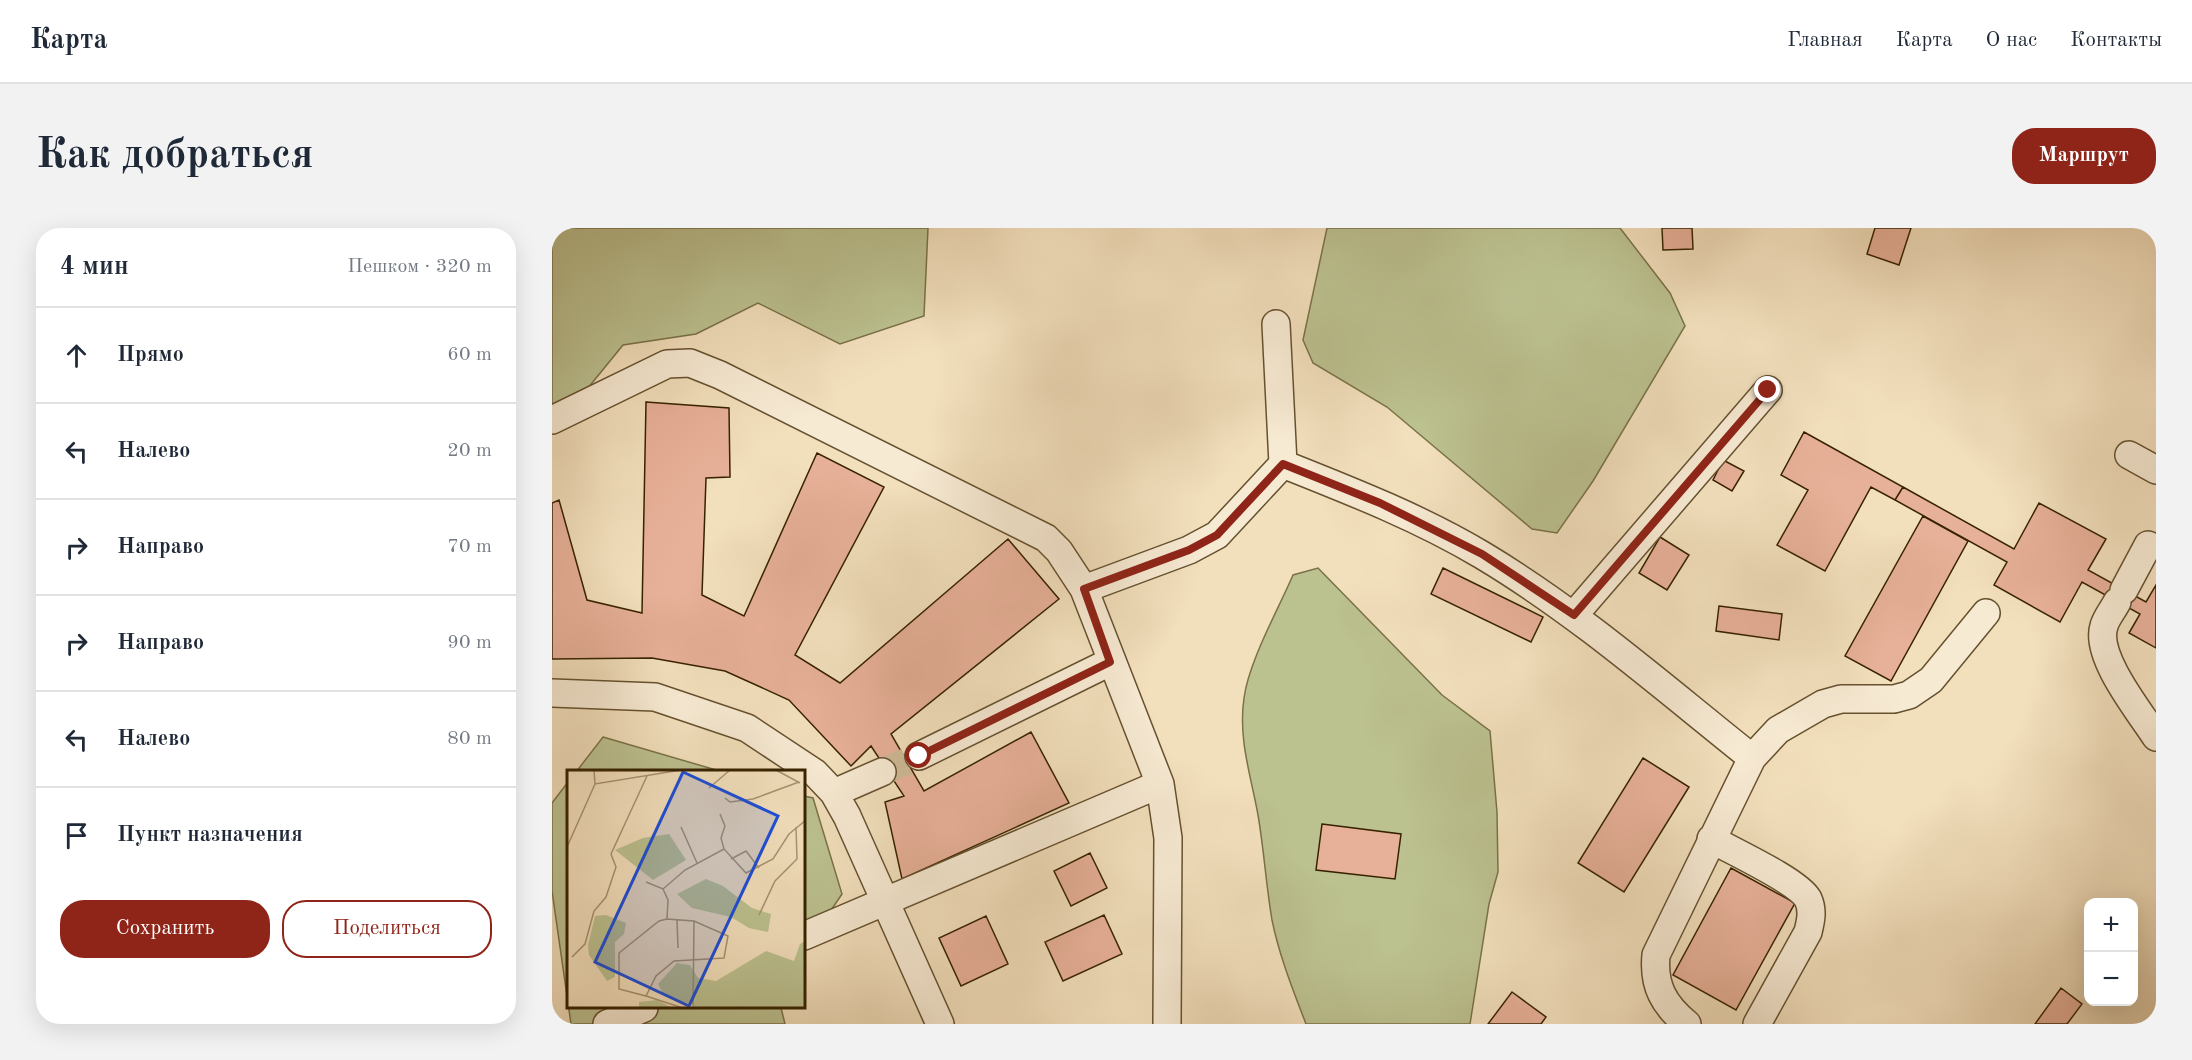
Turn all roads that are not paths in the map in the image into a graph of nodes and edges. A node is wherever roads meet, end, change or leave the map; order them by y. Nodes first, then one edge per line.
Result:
1 (1276, 324) dead end
2 (1768, 390) dead end
3 (552, 420) edge
4 (2129, 455) dead end
5 (1283, 464) junction
6 (2156, 470) edge
7 (2148, 545) dead end
8 (1084, 589) junction
9 (1986, 613) dead end
10 (1574, 615) junction
11 (1110, 662) junction
12 (552, 693) edge
13 (2156, 737) edge
14 (919, 756) tunnel mouth
15 (1752, 758) junction
16 (882, 772) tunnel mouth
17 (1160, 784) junction
18 (834, 793) junction
19 (1711, 839) junction
20 (885, 900) junction
21 (806, 935) edge
22 (642, 1009) edge
23 (607, 1024) edge
24 (940, 1024) edge
25 (1167, 1024) edge
26 (1687, 1024) edge
27 (1757, 1024) edge

1 - 5 lane
2 - 10 lane
3 - 8 lane
4 - 6 lane
5 - 8 lane
5 - 10 lane
7 - 13 lane
8 - 11 lane
9 - 15 lane
10 - 15 lane
11 - 14 lane
11 - 17 lane
12 - 18 lane
15 - 19 lane
16 - 18 lane
17 - 20 lane
17 - 25 lane
18 - 20 lane
19 - 26 lane
19 - 27 lane
20 - 21 lane
20 - 24 lane
22 - 23 lane

